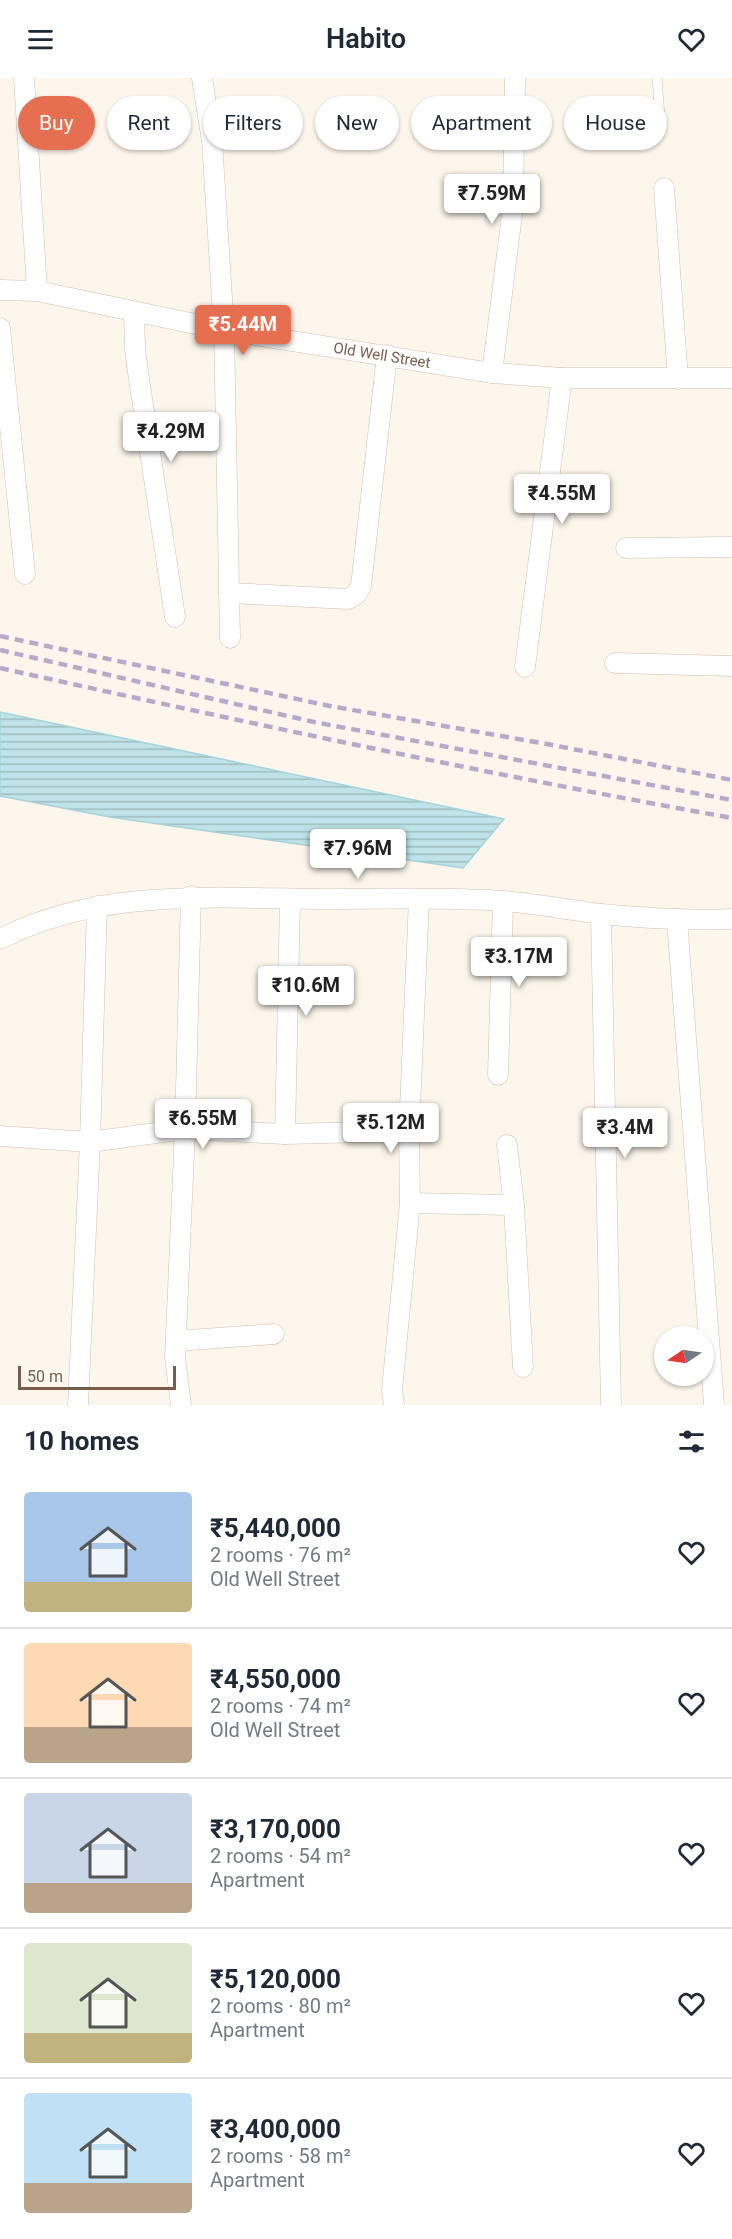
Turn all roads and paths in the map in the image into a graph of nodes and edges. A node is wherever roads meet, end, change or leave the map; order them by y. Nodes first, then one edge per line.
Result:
1 (24, 78) edge
2 (202, 78) edge
3 (515, 78) edge
4 (657, 78) edge
5 (658, 96) edge
6 (664, 188) dead end
7 (0, 290) edge
8 (37, 291) junction
9 (134, 312) junction
10 (0, 328) edge
11 (224, 330) junction
12 (387, 355) junction
13 (492, 373) junction
14 (562, 378) junction
15 (732, 378) edge
16 (678, 379) junction
17 (732, 547) edge
18 (626, 548) dead end
19 (25, 574) dead end
20 (229, 593) junction
21 (175, 618) dead end
22 (230, 638) dead end
23 (615, 663) dead end
24 (732, 666) edge
25 (525, 667) dead end
26 (191, 896) junction
27 (290, 899) junction
28 (419, 900) junction
29 (502, 901) junction
30 (96, 906) junction
31 (601, 914) junction
32 (732, 919) edge
33 (677, 920) junction
34 (0, 939) edge
35 (498, 1075) dead end
36 (185, 1129) junction
37 (409, 1131) junction
38 (285, 1134) junction
39 (0, 1136) edge
40 (90, 1142) junction
41 (507, 1145) dead end
42 (410, 1203) junction
43 (514, 1205) junction
44 (274, 1334) dead end
45 (176, 1341) junction
46 (523, 1367) dead end
47 (78, 1405) edge
48 (181, 1405) edge
49 (394, 1405) edge
50 (611, 1405) edge
51 (714, 1405) edge

1 - 8 street
2 - 11 street
3 - 13 street
4 - 5 lane
6 - 16 street
7 - 8 street, Old Well Street
8 - 9 street, Old Well Street
9 - 11 street, Old Well Street
9 - 21 street
10 - 19 street
11 - 12 street, Old Well Street
11 - 20 street
12 - 13 street, Old Well Street
12 - 20 street
13 - 14 street, Old Well Street
14 - 16 street, Old Well Street
14 - 25 street
15 - 16 street, Old Well Street
17 - 18 street
20 - 22 street
23 - 24 street
26 - 27 street
26 - 30 street
26 - 36 street
27 - 28 street
27 - 38 street
28 - 29 street
28 - 37 street
29 - 31 street
29 - 35 street
30 - 34 street
30 - 40 street
31 - 33 street
31 - 50 street
32 - 33 street
33 - 51 street
36 - 38 street
36 - 40 street
36 - 45 street
37 - 38 street
37 - 42 street
39 - 40 street
40 - 47 street
41 - 43 street
42 - 43 street
42 - 49 street
43 - 46 street
44 - 45 street
45 - 48 street

